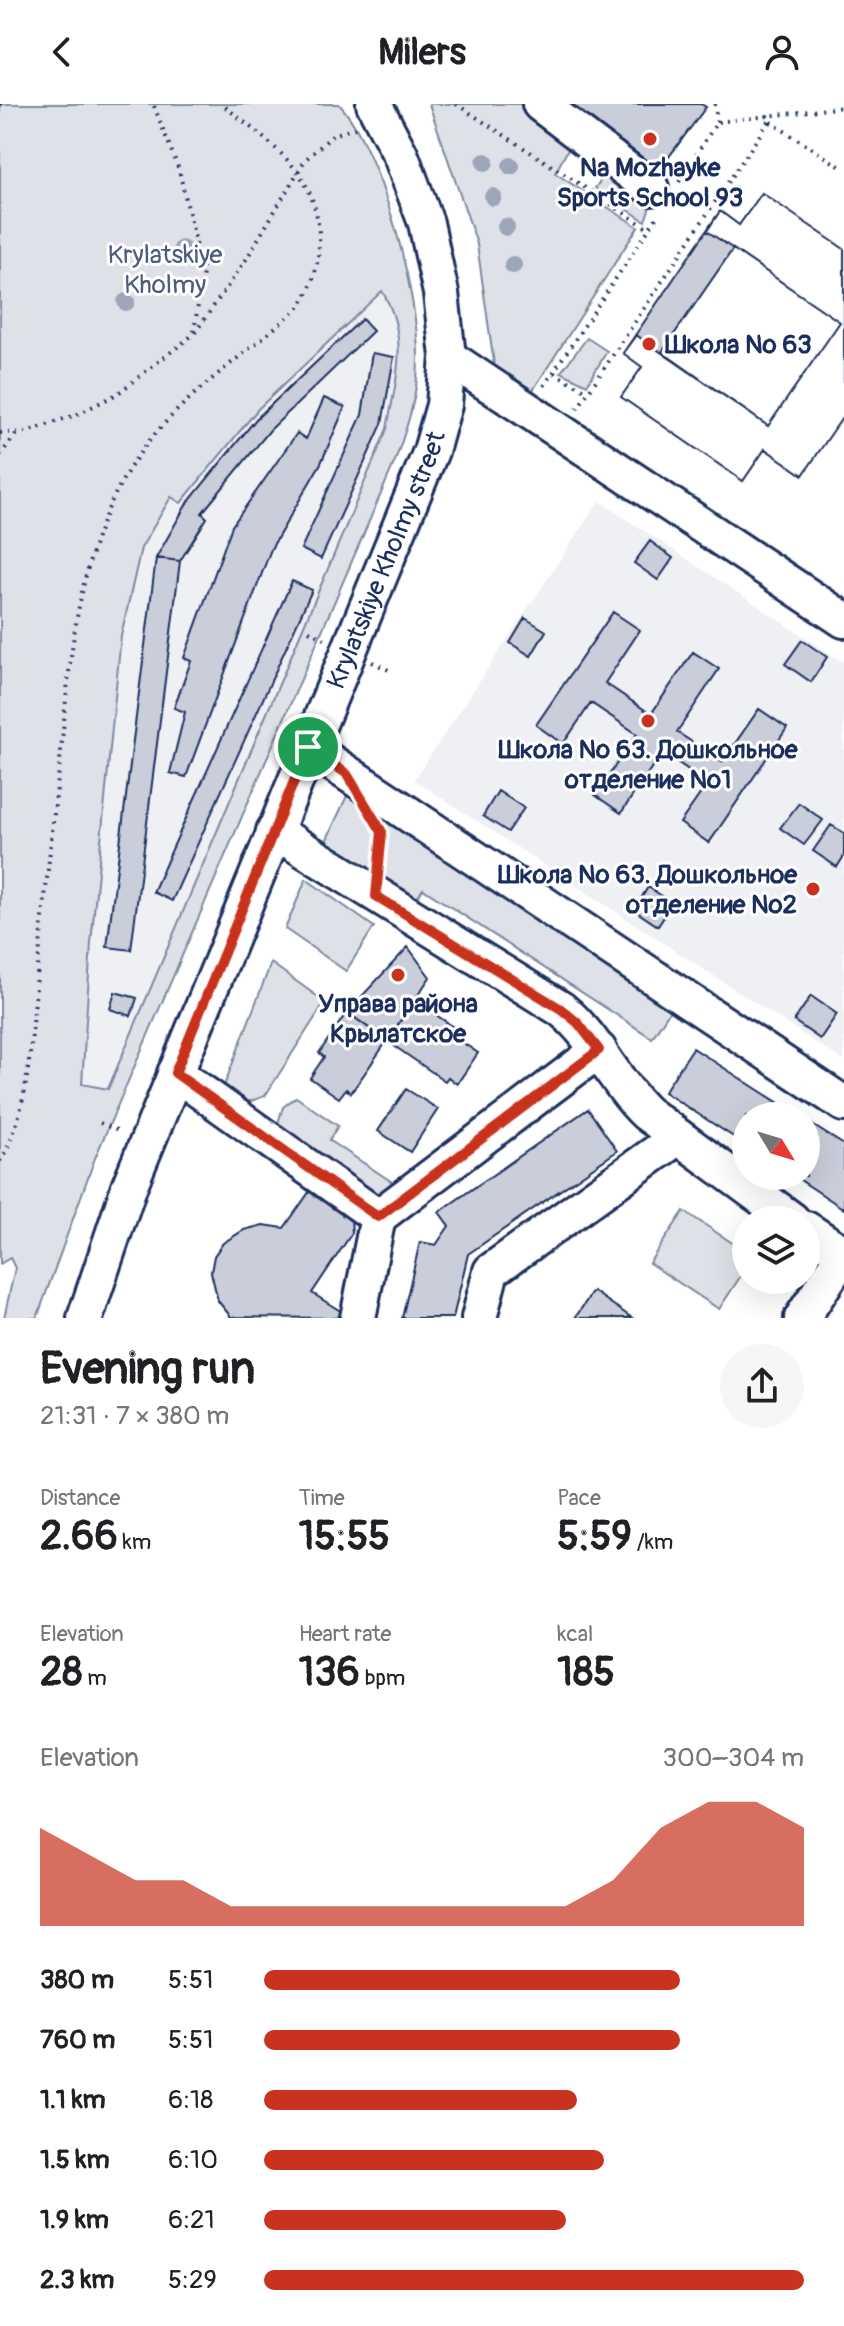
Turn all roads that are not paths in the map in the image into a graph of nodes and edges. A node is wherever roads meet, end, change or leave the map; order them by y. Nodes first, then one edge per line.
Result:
1 (540, 104) edge
2 (365, 116) edge
3 (661, 197) road end
4 (448, 357) junction
5 (844, 620) edge
6 (308, 747) junction
7 (274, 831) junction
8 (599, 1050) junction
9 (175, 1073) junction
10 (844, 1104) edge
11 (678, 1137) junction
12 (773, 1206) edge
13 (378, 1217) junction
14 (820, 1238) edge
15 (820, 1291) edge
16 (818, 1294) edge
17 (85, 1318) edge
18 (358, 1318) edge
19 (479, 1318) edge
20 (802, 1318) edge

1 - 3 street
2 - 4 street, Krylatskiye Kholmy street
4 - 5 street
4 - 6 street, Krylatskiye Kholmy street
6 - 7 street, Krylatskiye Kholmy street
6 - 10 street
7 - 8 street
7 - 9 street, Krylatskiye Kholmy street
8 - 11 street
8 - 13 street
9 - 13 street
9 - 17 street, Krylatskiye Kholmy street
11 - 12 street
11 - 19 street
13 - 18 street
14 - 15 street
16 - 20 street

